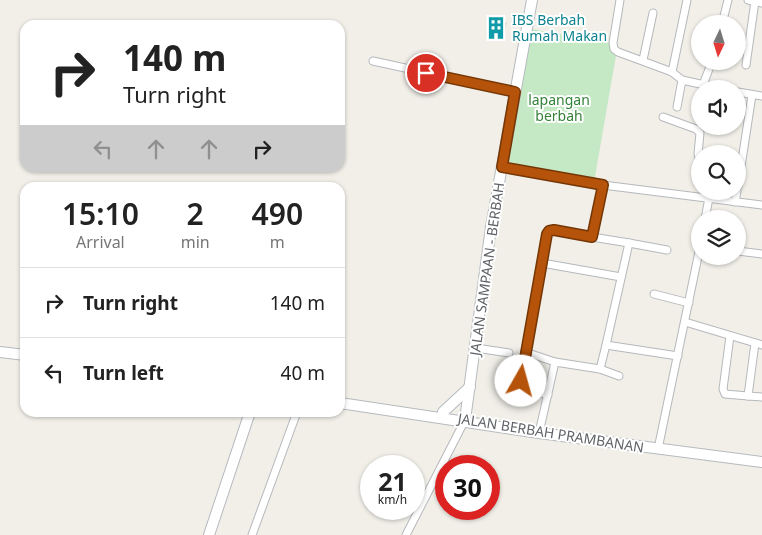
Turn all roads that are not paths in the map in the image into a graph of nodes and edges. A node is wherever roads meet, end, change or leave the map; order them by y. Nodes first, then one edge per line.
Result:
1 (532, 0) edge
2 (620, 0) edge
3 (687, 0) edge
4 (728, 0) edge
5 (755, 1) edge
6 (653, 13) dead end
7 (724, 15) edge
8 (643, 60) junction
9 (373, 61) dead end
10 (746, 65) dead end
11 (672, 72) junction
12 (682, 80) junction
13 (691, 82) edge
14 (515, 92) junction
15 (746, 94) edge
16 (752, 95) junction
17 (762, 96) edge
18 (677, 107) dead end
19 (663, 117) dead end
20 (699, 145) edge
21 (743, 145) edge
22 (502, 167) junction
23 (603, 185) junction
24 (691, 196) edge
25 (722, 200) edge
26 (735, 202) joint
27 (762, 205) edge
28 (592, 237) junction
29 (629, 243) junction
30 (666, 250) dead end
31 (746, 252) edge
32 (762, 254) edge
33 (542, 263) junction
34 (696, 265) edge
35 (621, 277) junction
36 (654, 294) dead end
37 (689, 303) junction
38 (685, 322) junction
39 (730, 336) junction
40 (759, 344) edge
41 (606, 346) junction
42 (476, 348) junction
43 (0, 352) edge
44 (525, 352) junction
45 (509, 353) dead end
46 (20, 354) edge
47 (678, 356) junction
48 (555, 362) junction
49 (600, 369) junction
50 (619, 376) dead end
51 (470, 387) junction
52 (548, 395) junction
53 (748, 396) junction
54 (762, 397) edge
55 (345, 404) edge
56 (442, 416) junction
57 (248, 417) edge
58 (295, 417) edge
59 (465, 420) junction
60 (539, 433) junction
61 (658, 449) junction
62 (762, 462) edge
63 (209, 535) edge
64 (252, 535) edge
65 (406, 535) edge

1 - 14 main road, JALAN SAMPAAN - BERBAH
2 - 8 street
3 - 11 street
4 - 7 street
5 - 10 street
6 - 8 street
8 - 11 street
9 - 14 street
11 - 12 street
12 - 13 street
12 - 18 street
14 - 22 main road, JALAN SAMPAAN - BERBAH
15 - 16 street
16 - 17 street
16 - 21 street
19 - 20 street
22 - 23 street
22 - 42 main road, JALAN SAMPAAN - BERBAH
23 - 24 street
23 - 28 street
25 - 26 street
26 - 27 street
28 - 29 street
28 - 33 street
29 - 30 street
29 - 35 street
31 - 32 street
33 - 35 street
33 - 44 street
34 - 37 street
35 - 41 street
36 - 37 street
37 - 38 street
38 - 39 street
38 - 47 street
39 - 40 street
39 - 53 street
40 - 53 street
41 - 47 street
41 - 49 street
42 - 45 street
42 - 51 main road, JALAN SAMPAAN - BERBAH
43 - 46 main road
44 - 48 street
44 - 52 street
47 - 61 street
48 - 49 street
48 - 52 street
49 - 50 street
51 - 56 main road
51 - 59 main road, JALAN SAMPAAN - BERBAH
52 - 60 street
53 - 54 street
55 - 56 main road, JALAN BERBAH PRAMBANAN
56 - 59 main road, JALAN BERBAH PRAMBANAN
57 - 63 main road
58 - 64 street
59 - 60 main road, JALAN BERBAH PRAMBANAN
59 - 65 street
60 - 61 main road, JALAN BERBAH PRAMBANAN
61 - 62 main road, JALAN BERBAH PRAMBANAN

